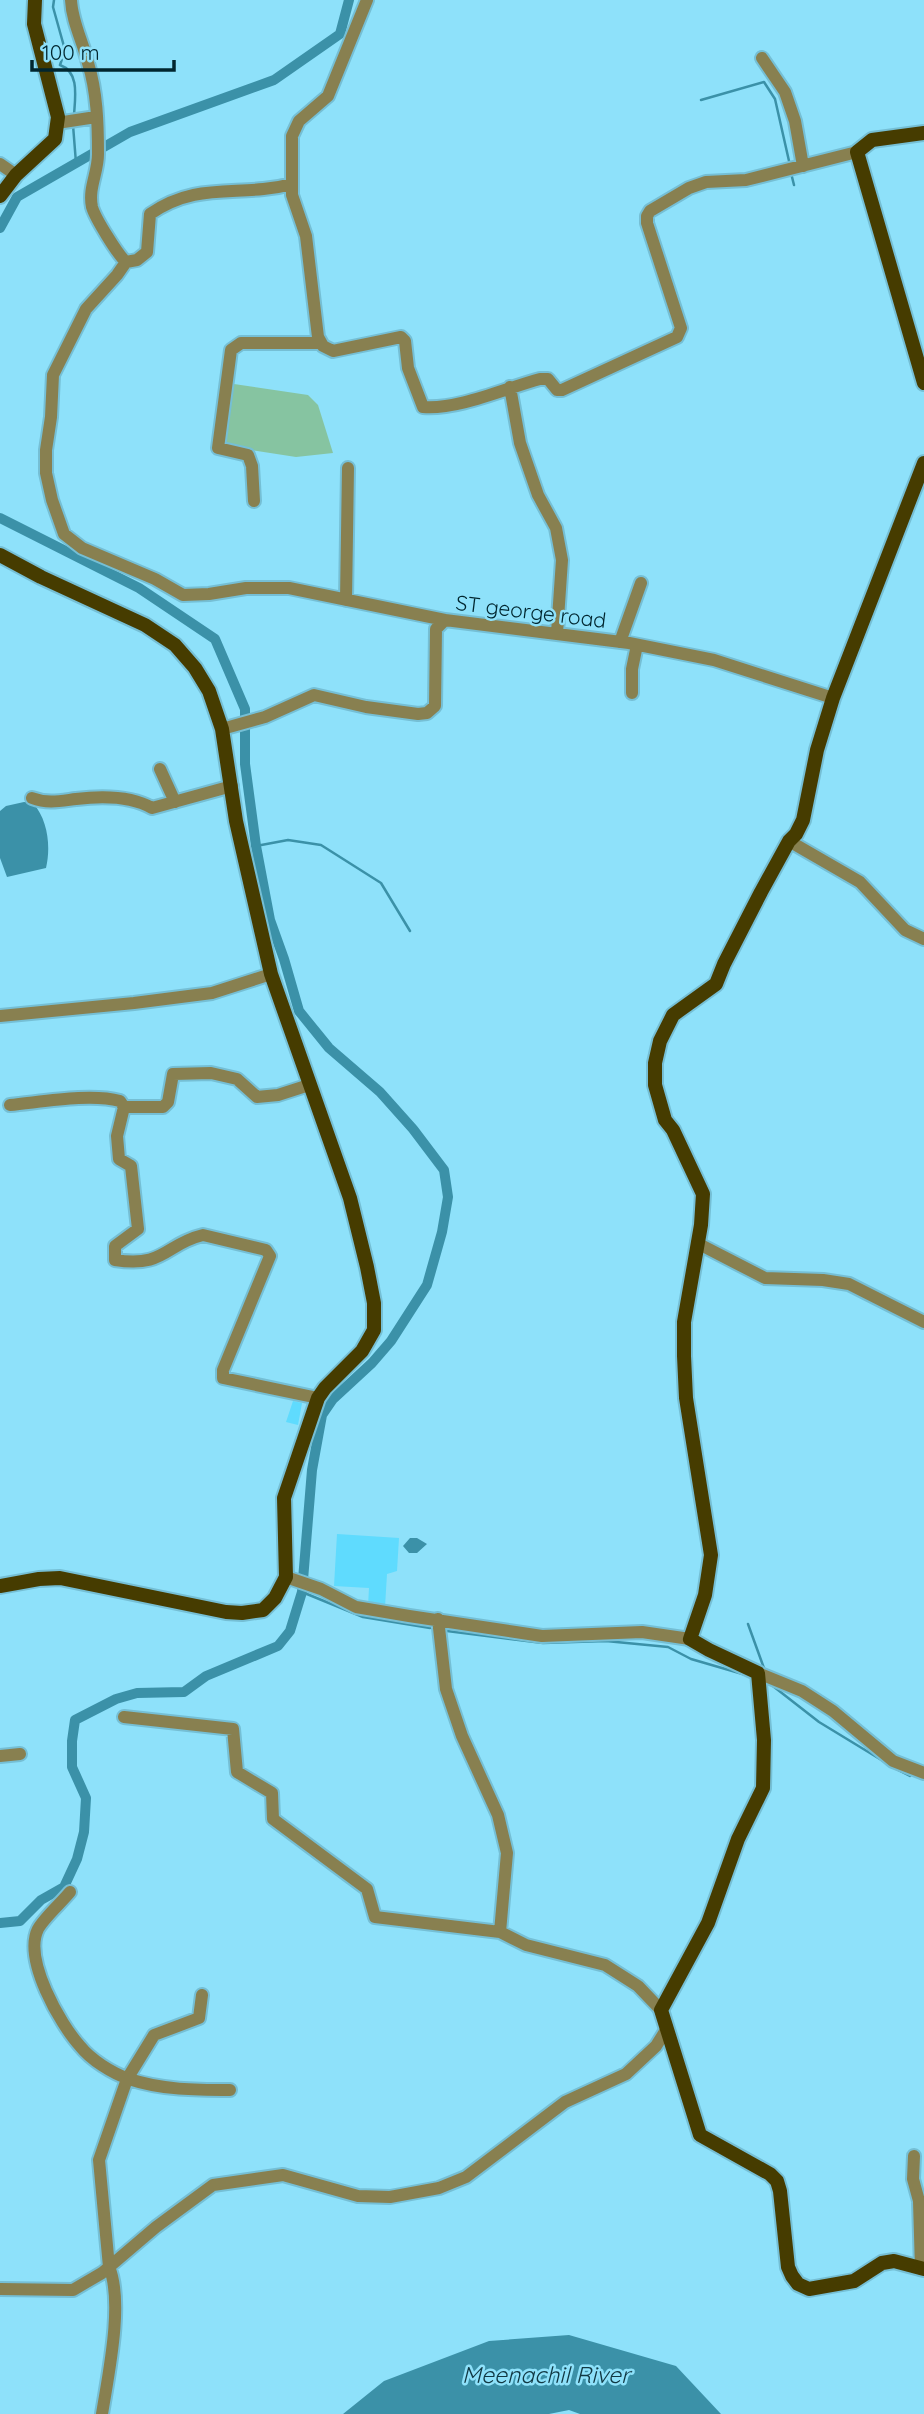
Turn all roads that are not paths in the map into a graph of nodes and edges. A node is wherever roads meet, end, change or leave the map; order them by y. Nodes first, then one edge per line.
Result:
1 (35, 0) edge
2 (71, 0) edge
3 (367, 0) edge
4 (762, 58) dead end
5 (96, 117) junction
6 (57, 123) junction
7 (924, 133) edge
8 (857, 152) junction
9 (0, 163) edge
10 (803, 166) junction
11 (16, 175) junction
12 (292, 184) junction
13 (0, 196) edge
14 (126, 262) junction
15 (321, 343) junction
16 (924, 383) edge
17 (510, 387) junction
18 (924, 463) edge
19 (348, 468) dead end
20 (254, 501) dead end
21 (0, 555) edge
22 (641, 583) dead end
23 (346, 600) junction
24 (445, 620) junction
25 (557, 634) junction
26 (620, 642) junction
27 (638, 645) junction
28 (632, 693) dead end
29 (832, 698) junction
30 (227, 728) junction
31 (160, 769) dead end
32 (232, 786) junction
33 (32, 798) dead end
34 (175, 802) junction
35 (789, 841) junction
36 (924, 939) edge
37 (271, 974) junction
38 (0, 1016) edge
39 (309, 1084) junction
40 (10, 1105) dead end
41 (124, 1107) junction
42 (697, 1243) junction
43 (924, 1322) edge
44 (318, 1398) junction
45 (290, 1579) junction
46 (0, 1586) edge
47 (438, 1619) junction
48 (690, 1639) junction
49 (761, 1676) junction
50 (124, 1717) dead end
51 (20, 1755) dead end
52 (0, 1756) edge
53 (924, 1773) edge
54 (70, 1892) dead end
55 (500, 1932) junction
56 (202, 1995) dead end
57 (661, 2010) junction
58 (666, 2030) junction
59 (127, 2078) junction
60 (230, 2090) dead end
61 (914, 2156) dead end
62 (922, 2201) edge
63 (109, 2267) junction
64 (922, 2269) edge
65 (0, 2289) edge
66 (102, 2414) edge

1 - 6 main road
2 - 5 street
3 - 12 street
4 - 10 street
5 - 6 street
5 - 14 street
6 - 11 main road
7 - 8 main road
8 - 10 street
8 - 16 main road
9 - 11 street
10 - 17 street
11 - 13 main road
12 - 14 street
12 - 15 street
14 - 23 street
15 - 17 street
15 - 20 street
17 - 25 street
18 - 29 main road
19 - 23 street
21 - 30 main road
22 - 26 street
23 - 24 street
24 - 25 street, ST george road
24 - 30 street, ST george road
25 - 26 street, ST george road
26 - 27 street, ST george road
27 - 28 street
27 - 29 street, ST george road
29 - 35 main road
30 - 32 main road
31 - 34 street
32 - 34 street
32 - 37 main road
33 - 34 street
35 - 36 street
35 - 42 main road
37 - 38 street
37 - 39 main road
39 - 41 street
39 - 44 main road
40 - 41 street
41 - 44 street
42 - 43 street
42 - 48 main road
44 - 45 main road
45 - 46 main road
45 - 47 street
47 - 48 street
47 - 55 street
48 - 49 main road
49 - 53 street
49 - 57 main road
50 - 55 street
51 - 52 street
54 - 59 street
55 - 57 street
56 - 59 street
57 - 58 main road
58 - 63 street
58 - 64 main road
59 - 60 street
59 - 63 street
61 - 62 street
62 - 64 street
63 - 65 street
63 - 66 street

